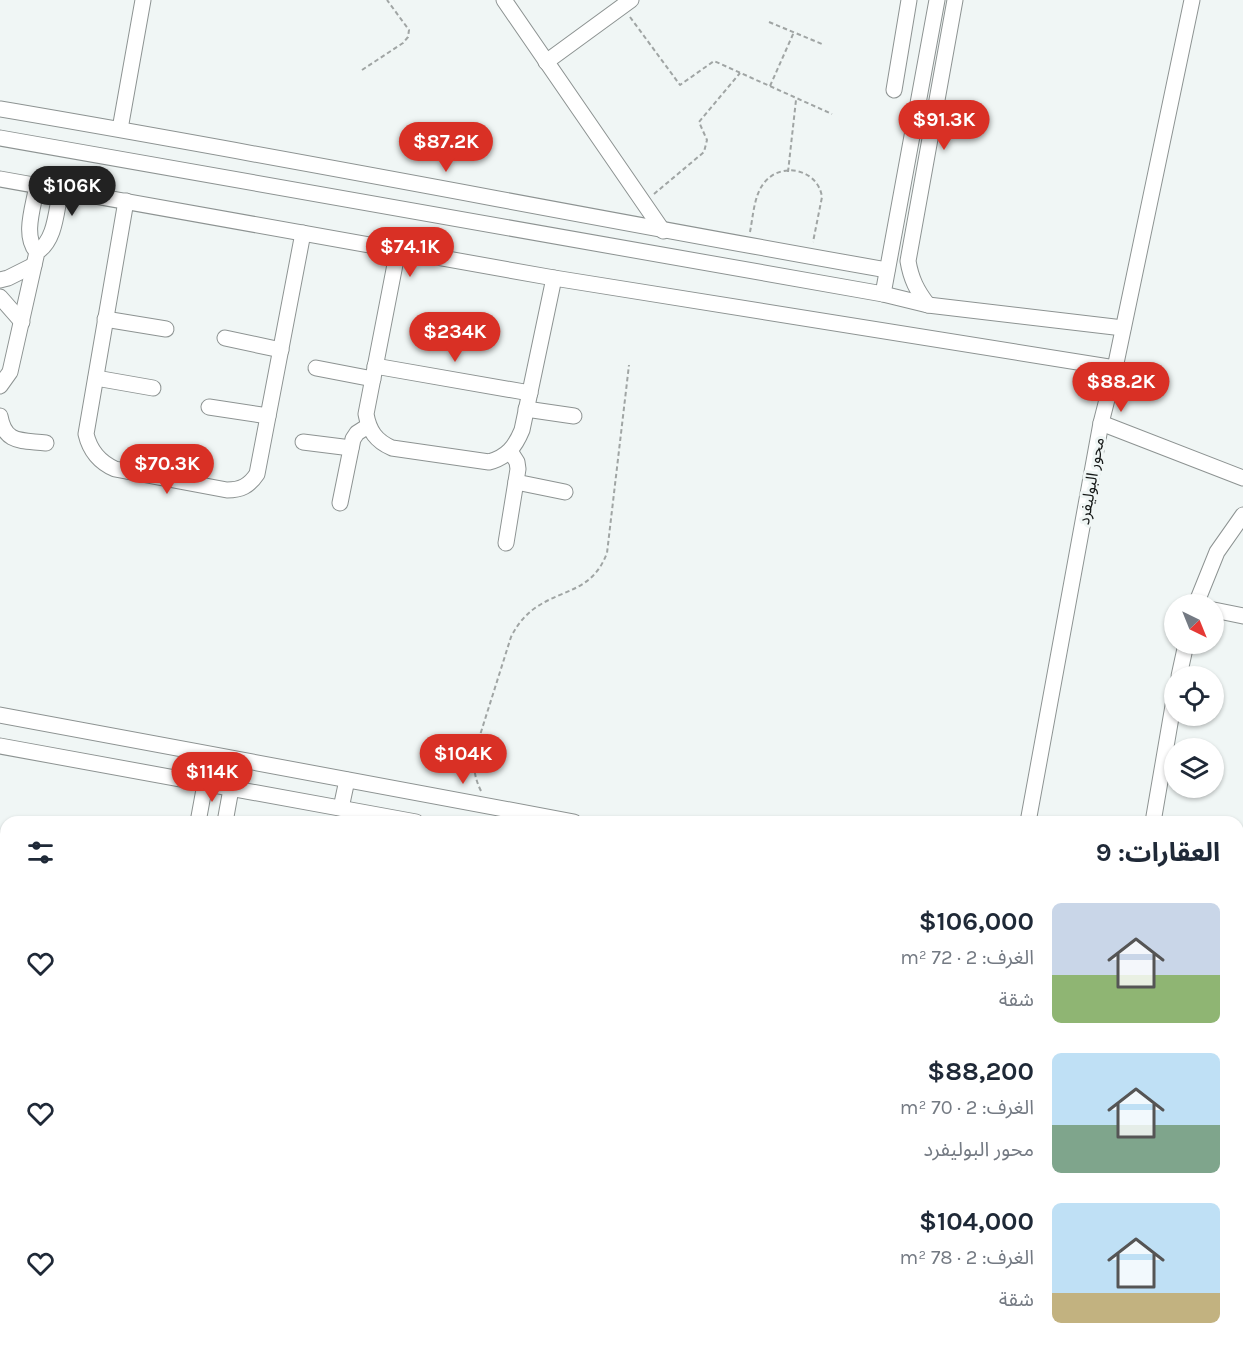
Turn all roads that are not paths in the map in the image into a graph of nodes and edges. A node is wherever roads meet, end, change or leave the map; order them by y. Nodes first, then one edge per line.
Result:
1 (143, 0) edge
2 (504, 0) edge
3 (909, 0) edge
4 (937, 0) edge
5 (955, 0) edge
6 (1192, 0) edge
7 (627, 3) edge
8 (905, 20) junction
9 (932, 24) junction
10 (546, 62) junction
11 (894, 90) dead end
12 (0, 109) edge
13 (120, 129) junction
14 (0, 138) edge
15 (0, 179) edge
16 (38, 185) junction
17 (61, 189) junction
18 (126, 201) junction
19 (663, 231) junction
20 (303, 232) junction
21 (398, 249) junction
22 (35, 259) junction
23 (887, 270) junction
24 (554, 278) junction
25 (0, 280) edge
26 (883, 294) junction
27 (0, 297) edge
28 (928, 305) junction
29 (105, 319) junction
30 (22, 322) junction
31 (1123, 328) junction
32 (166, 329) dead end
33 (225, 338) dead end
34 (281, 350) junction
35 (316, 368) dead end
36 (1115, 368) junction
37 (374, 373) junction
38 (96, 378) junction
39 (0, 386) edge
40 (153, 388) dead end
41 (530, 393) junction
42 (209, 408) dead end
43 (526, 409) junction
44 (0, 416) edge
45 (268, 416) junction
46 (574, 417) dead end
47 (1101, 423) junction
48 (368, 426) junction
49 (303, 442) dead end
50 (46, 443) dead end
51 (351, 448) junction
52 (510, 451) junction
53 (1243, 478) edge
54 (516, 482) junction
55 (565, 492) dead end
56 (340, 503) dead end
57 (1243, 515) edge
58 (506, 543) dead end
59 (1200, 594) edge
60 (1224, 612) edge
61 (1243, 615) edge
62 (0, 716) edge
63 (1170, 726) edge
64 (0, 746) edge
65 (347, 780) junction
66 (205, 784) junction
67 (231, 789) junction
68 (341, 808) junction
69 (199, 816) edge
70 (226, 816) edge
71 (384, 816) edge
72 (542, 816) edge
73 (1029, 816) edge
74 (1154, 816) edge

1 - 13 street
2 - 10 street
3 - 8 street
4 - 9 street
5 - 28 street
6 - 31 street, محور البوليفرد
7 - 10 street
8 - 9 street
8 - 11 street
9 - 23 street
10 - 19 street
12 - 13 street
13 - 19 street
14 - 26 street
15 - 16 street
16 - 17 street
16 - 22 street
17 - 18 street
17 - 22 street
18 - 20 street
18 - 29 street
19 - 23 street
20 - 21 street
20 - 34 street
21 - 24 street
21 - 37 street
22 - 25 street
22 - 30 street
23 - 26 street
24 - 36 street
24 - 41 street
26 - 28 street
27 - 30 street
28 - 31 street
29 - 32 street
29 - 38 street
30 - 39 street
31 - 36 street, محور البوليفرد
33 - 34 street
34 - 45 street
35 - 37 street
36 - 47 street, محور البوليفرد
37 - 41 street
37 - 48 street
38 - 40 street
38 - 45 street
41 - 43 street
42 - 45 street
43 - 46 street
43 - 52 street
44 - 50 street
47 - 53 street
47 - 73 street, محور البوليفرد
48 - 51 street
48 - 52 street
49 - 51 street
51 - 56 street
52 - 54 street
54 - 55 street
54 - 58 street
57 - 59 street
60 - 61 street
62 - 65 street
63 - 74 street
64 - 66 street
65 - 68 street
65 - 72 street
66 - 67 street
66 - 69 street
67 - 68 street
67 - 70 street
68 - 71 street

